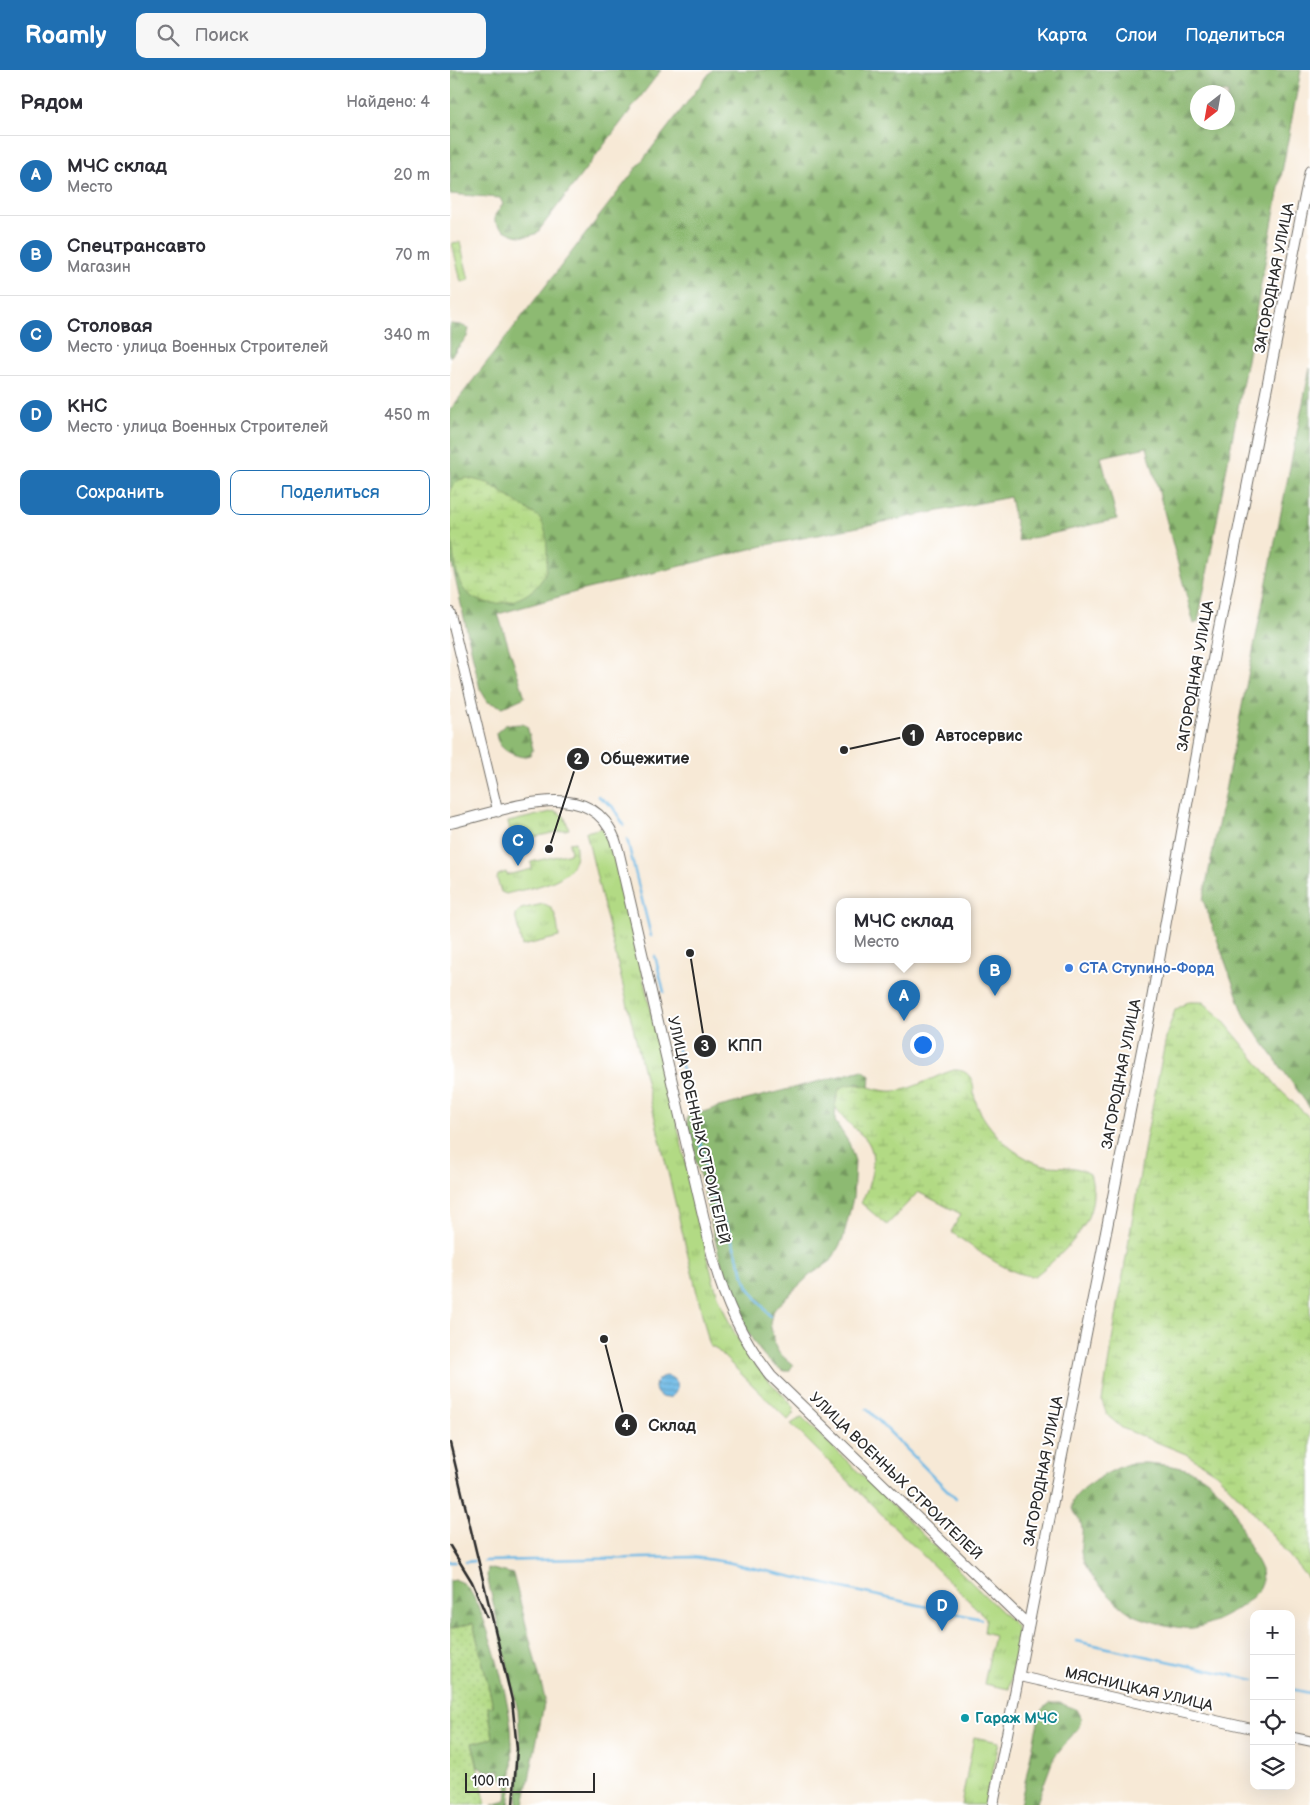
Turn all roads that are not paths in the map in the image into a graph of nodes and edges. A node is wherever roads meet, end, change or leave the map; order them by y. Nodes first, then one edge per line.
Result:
1 (1310, 171) edge
2 (450, 612) edge
3 (498, 812) junction
4 (450, 823) edge
5 (1028, 1625) junction
6 (1018, 1676) junction
7 (1250, 1727) edge
8 (1295, 1738) edge
9 (1310, 1741) edge
10 (993, 1805) edge

1 - 5 street, ЗАГОРОДНАЯ УЛИЦА
2 - 3 street
3 - 4 street, УЛИЦА ВОЕННЫХ СТРОИТЕЛЕЙ
3 - 5 street, УЛИЦА ВОЕННЫХ СТРОИТЕЛЕЙ
5 - 6 street, ЗАГОРОДНАЯ УЛИЦА
6 - 7 street, МЯСНИЦКАЯ УЛИЦА
6 - 10 street, ЗАГОРОДНАЯ УЛИЦА
8 - 9 street

